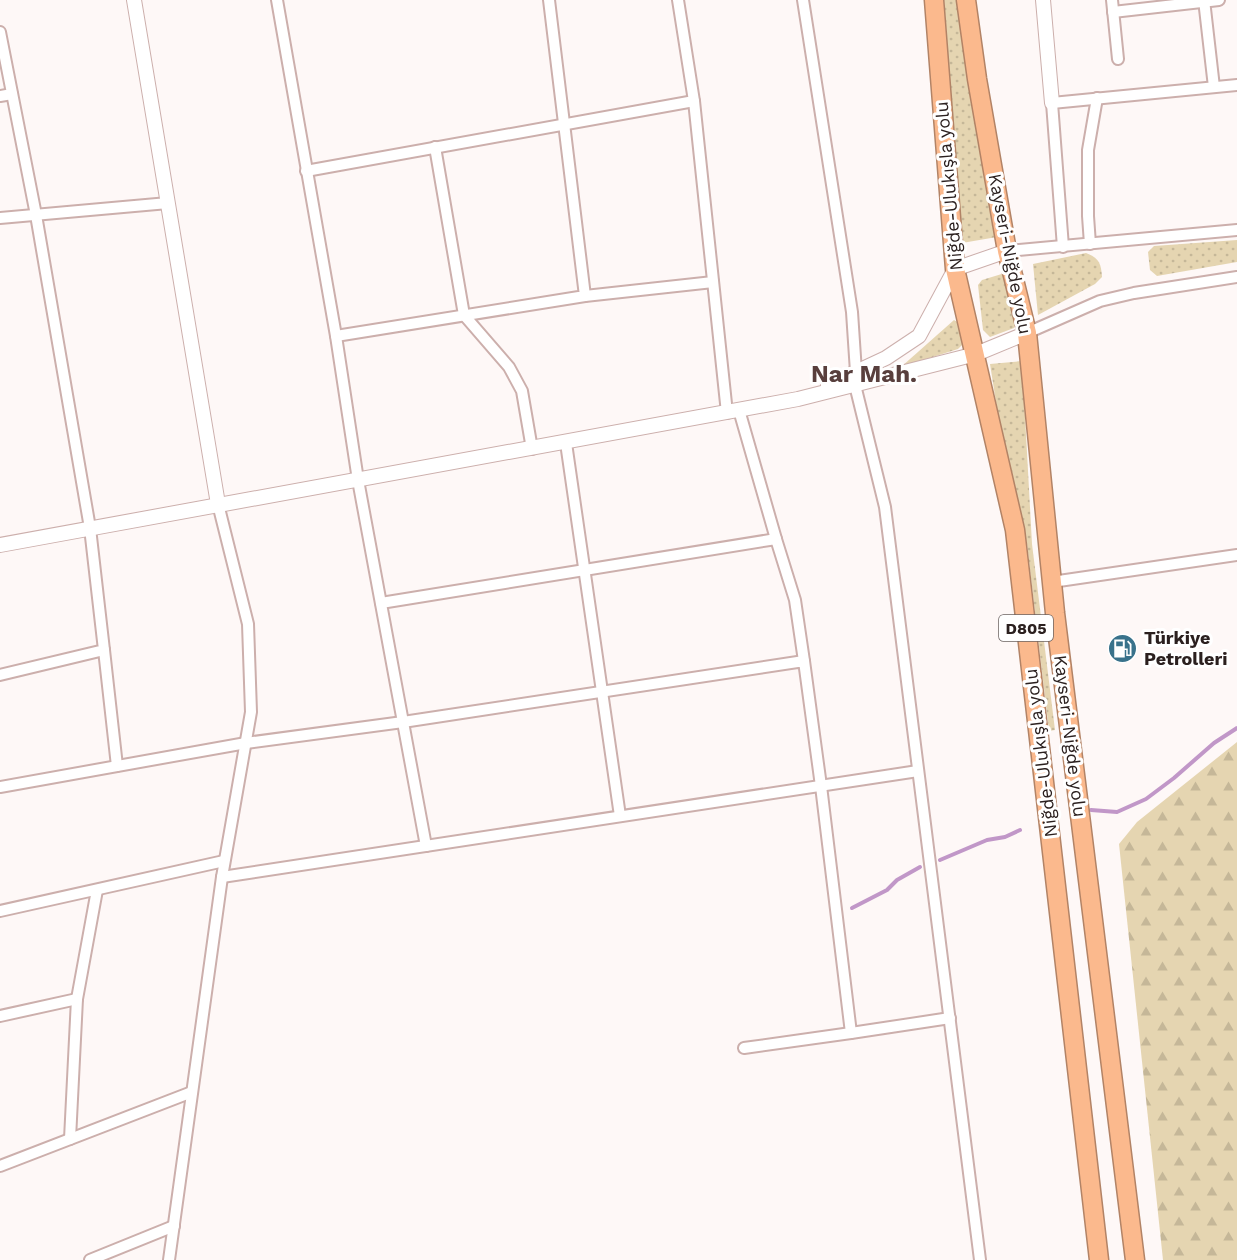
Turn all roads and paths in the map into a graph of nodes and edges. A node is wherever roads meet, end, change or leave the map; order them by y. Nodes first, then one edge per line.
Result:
1 (134, 0) edge
2 (277, 0) edge
3 (549, 0) edge
4 (678, 0) edge
5 (802, 0) edge
6 (934, 0) edge
7 (966, 0) edge
8 (972, 0) edge
9 (1043, 0) edge
10 (1112, 0) edge
11 (1219, 0) edge
12 (1204, 1) edge
13 (1113, 12) junction
14 (0, 32) edge
15 (1118, 59) dead end
16 (977, 79) junction
17 (1237, 85) edge
18 (1214, 87) junction
19 (12, 94) junction
20 (0, 96) edge
21 (1097, 98) junction
22 (694, 101) junction
23 (1052, 103) junction
24 (564, 124) junction
25 (435, 147) junction
26 (306, 171) junction
27 (168, 203) junction
28 (36, 215) junction
29 (0, 218) edge
30 (1237, 230) edge
31 (1090, 244) junction
32 (1063, 247) junction
33 (1007, 251) junction
34 (955, 269) junction
35 (1237, 278) edge
36 (713, 282) junction
37 (585, 296) junction
38 (464, 315) junction
39 (1027, 333) junction
40 (336, 336) junction
41 (976, 354) junction
42 (855, 378) junction
43 (733, 412) junction
44 (566, 443) junction
45 (532, 449) junction
46 (358, 480) junction
47 (218, 504) junction
48 (90, 528) junction
49 (777, 539) junction
50 (0, 545) edge
51 (1237, 555) edge
52 (584, 570) junction
53 (1052, 582) junction
54 (381, 603) junction
55 (104, 650) junction
56 (804, 661) junction
57 (0, 675) edge
58 (602, 691) junction
59 (403, 722) junction
60 (246, 743) junction
61 (117, 766) junction
62 (918, 771) junction
63 (821, 786) junction
64 (0, 787) edge
65 (620, 816) junction
66 (426, 846) junction
67 (224, 861) junction
68 (222, 877) junction
69 (97, 890) junction
70 (0, 910) edge
71 (77, 999) junction
72 (0, 1016) edge
73 (950, 1018) junction
74 (851, 1033) junction
75 (744, 1048) dead end
76 (192, 1092) junction
77 (70, 1139) junction
78 (0, 1166) edge
79 (174, 1226) junction
80 (90, 1260) edge
81 (169, 1260) edge
82 (980, 1260) edge
83 (1099, 1260) edge
84 (1135, 1260) edge

1 - 27 street
2 - 26 street
3 - 24 street
4 - 22 street
5 - 42 street
6 - 34 highway, Niğde-Ulukışla yolu / D805
7 - 16 highway, Kayseri-Niğde yolu / D805
8 - 16 highway
9 - 23 street
10 - 13 street
11 - 12 street
12 - 13 street
12 - 18 street
13 - 15 street
14 - 19 street
16 - 33 highway, Kayseri-Niğde yolu / D805
17 - 18 street
18 - 21 street
19 - 20 street
19 - 28 street
21 - 23 street
21 - 31 street
22 - 24 street
22 - 36 street
23 - 32 street
24 - 25 street
24 - 37 street
25 - 26 street
25 - 38 street
26 - 40 street
27 - 28 street
27 - 47 street
28 - 29 street
28 - 48 street
30 - 31 street
31 - 32 street
32 - 33 street
33 - 34 street
33 - 39 highway, Kayseri-Niğde yolu / D805
34 - 41 highway, Niğde-Ulukışla yolu / D805
34 - 42 street
35 - 39 street
36 - 37 street
36 - 43 street
37 - 38 street
38 - 40 street
38 - 45 street
39 - 41 street
39 - 53 highway, Kayseri-Niğde yolu / D805
40 - 46 street
41 - 42 street
41 - 83 highway, Niğde-Ulukışla yolu / D805
42 - 43 street
42 - 62 street
43 - 44 street
43 - 49 street
44 - 45 street
44 - 52 street
45 - 46 street
46 - 47 street
46 - 54 street
47 - 48 street
47 - 60 street
48 - 50 street
48 - 55 street
49 - 52 street
49 - 56 street
51 - 53 street
52 - 54 street
52 - 58 street
53 - 84 highway, Kayseri-Niğde yolu / D805
54 - 59 street
55 - 57 street
55 - 61 street
56 - 58 street
56 - 63 street
58 - 59 street
58 - 65 street
59 - 60 street
59 - 66 street
60 - 61 street
60 - 67 street
61 - 64 street
62 - 63 street
62 - 73 street
63 - 65 street
63 - 74 street
65 - 66 street
66 - 68 street
67 - 68 street
67 - 69 street
68 - 76 street
69 - 70 street
69 - 71 street
71 - 72 street
71 - 77 street
73 - 74 street
73 - 82 street
74 - 75 street
76 - 77 street
76 - 79 street
77 - 78 street
79 - 80 street
79 - 81 street

